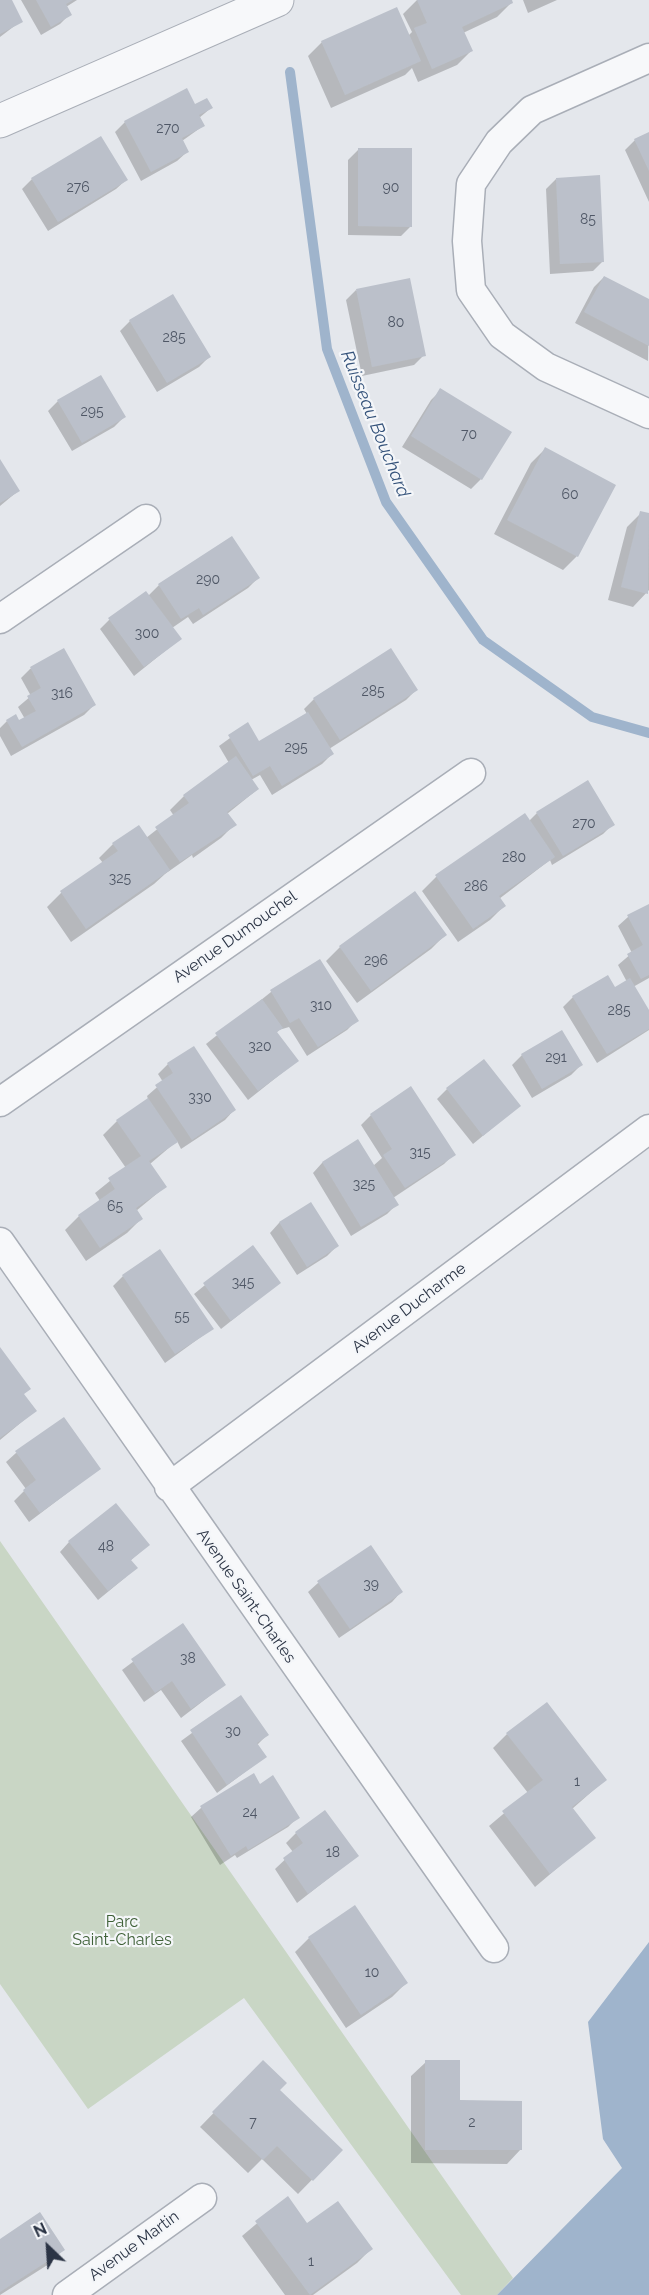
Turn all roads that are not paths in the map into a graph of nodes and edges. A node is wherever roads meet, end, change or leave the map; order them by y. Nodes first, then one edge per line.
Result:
1 (277, 0) edge
2 (649, 58) edge
3 (0, 121) edge
4 (649, 414) edge
5 (146, 519) dead end
6 (0, 619) edge
7 (471, 773) dead end
8 (0, 1102) edge
9 (649, 1129) edge
10 (0, 1242) edge
11 (169, 1487) junction
12 (494, 1948) dead end
13 (201, 2198) dead end
14 (66, 2295) edge

1 - 3 street
2 - 4 street
5 - 6 street
7 - 8 street, Avenue Dumouchel
9 - 11 street, Avenue Ducharme
10 - 11 street, Avenue Saint-Charles
11 - 12 street, Avenue Saint-Charles
13 - 14 street, Avenue Martin

